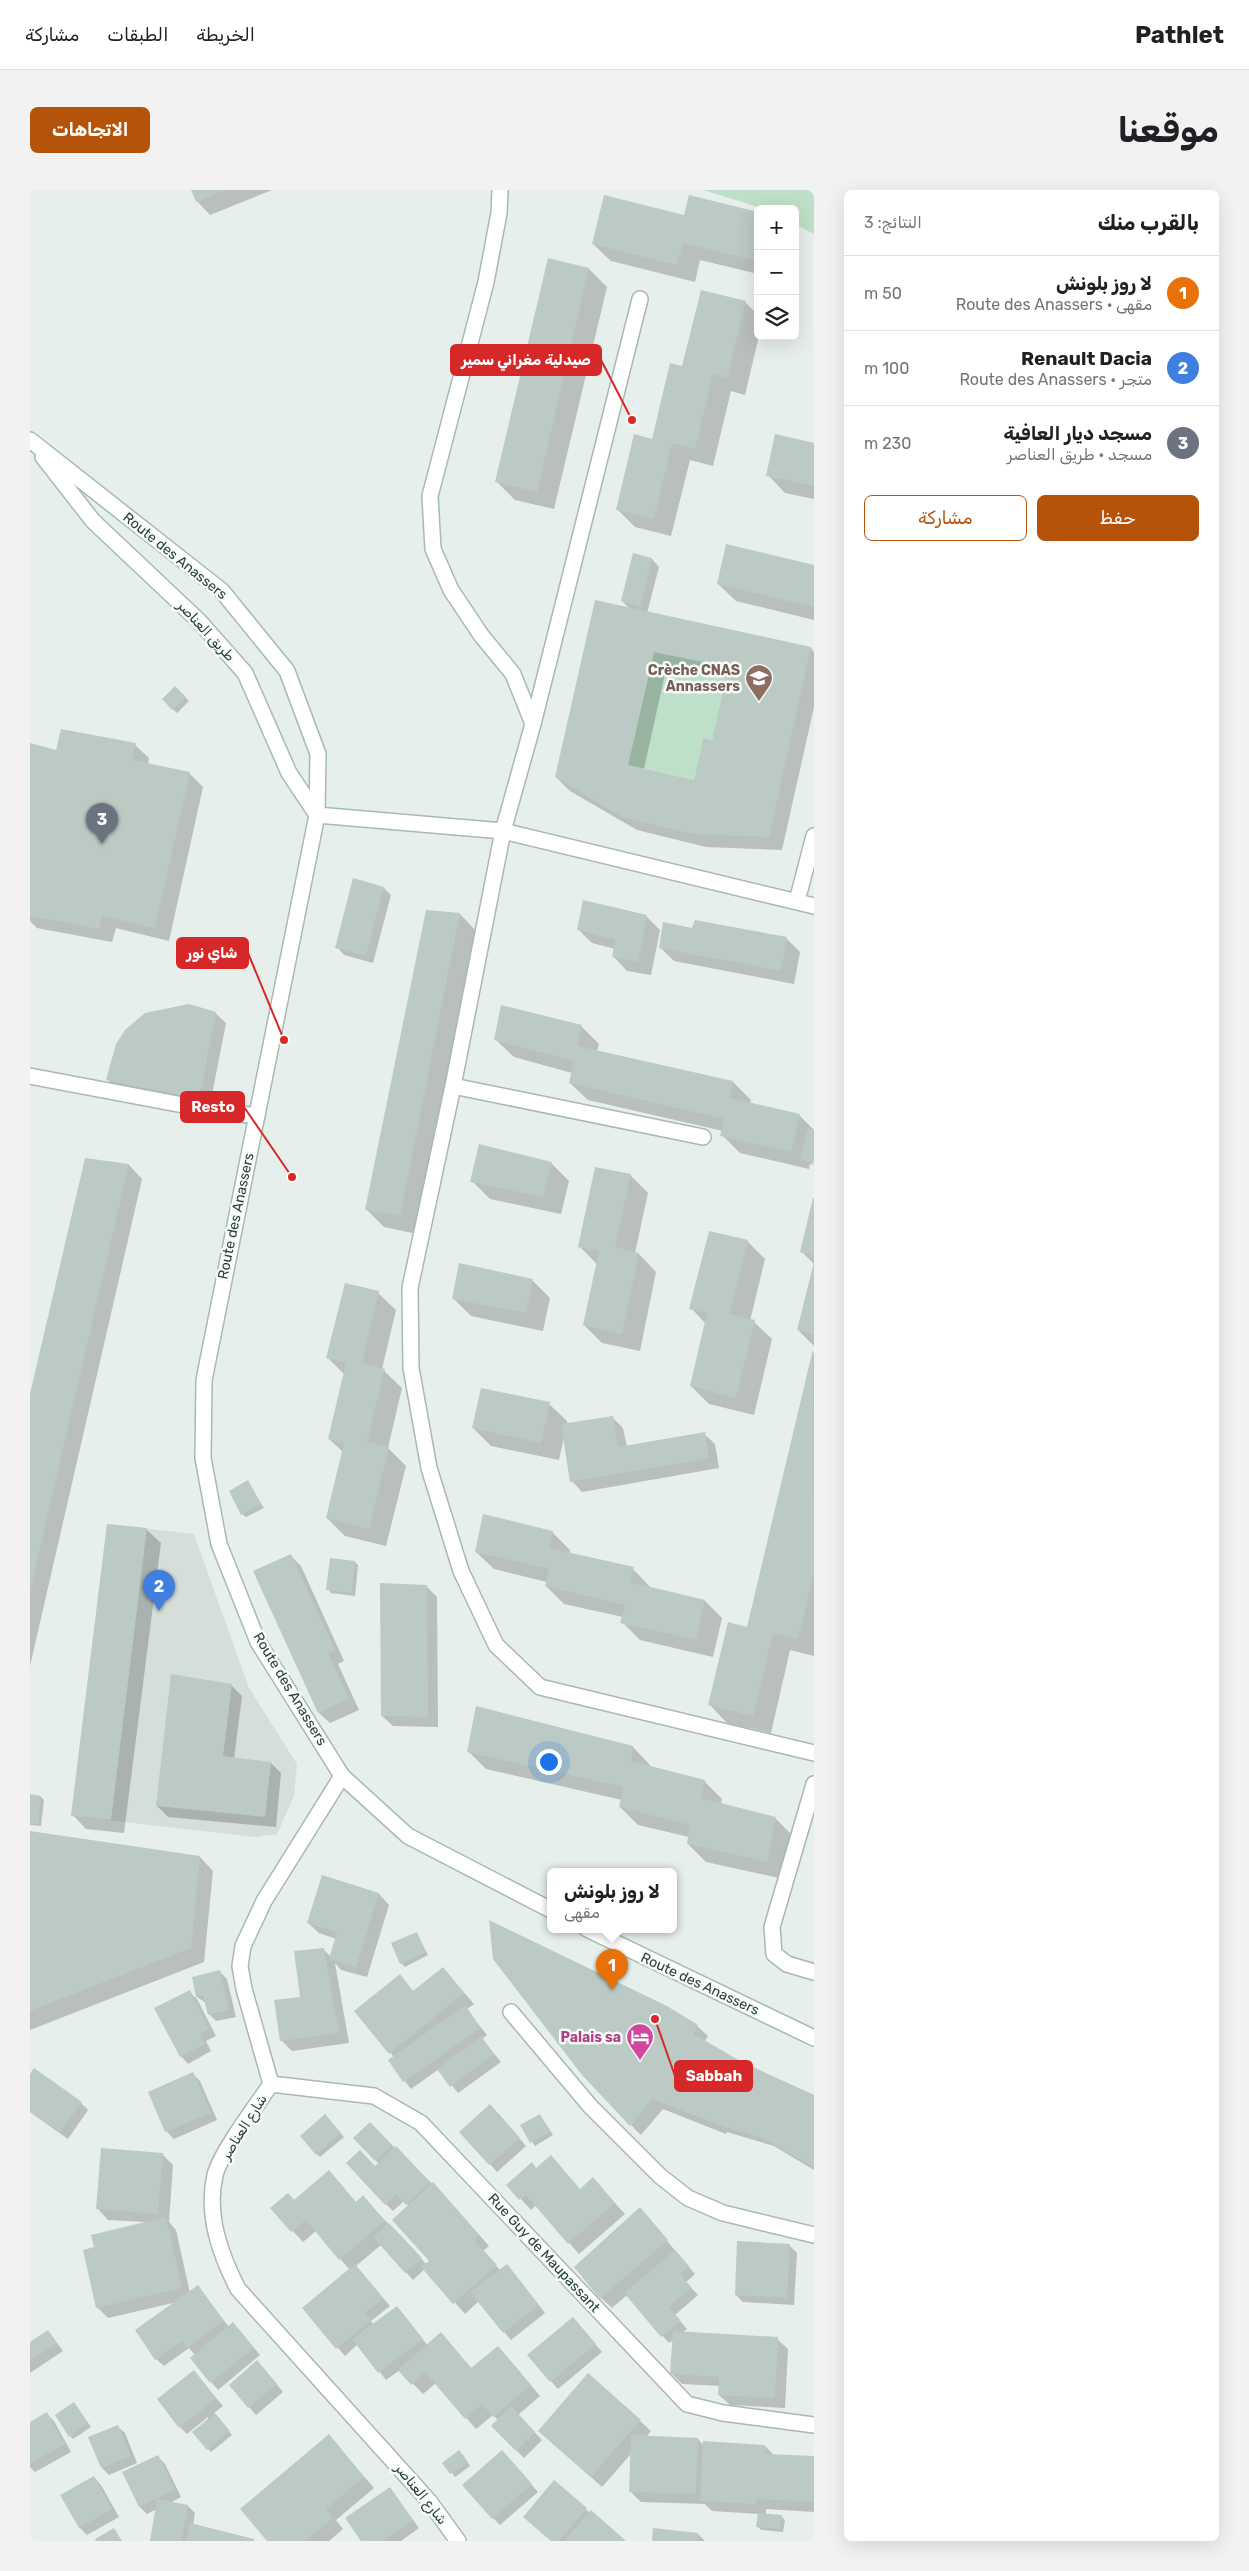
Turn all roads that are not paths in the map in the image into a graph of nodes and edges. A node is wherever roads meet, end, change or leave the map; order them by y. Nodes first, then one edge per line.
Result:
1 (500, 190) edge
2 (640, 299) dead end
3 (30, 440) edge
4 (533, 724) junction
5 (317, 815) junction
6 (503, 831) junction
7 (814, 836) edge
8 (797, 901) junction
9 (814, 906) edge
10 (30, 1076) edge
11 (453, 1086) junction
12 (257, 1116) junction
13 (703, 1137) dead end
14 (814, 1753) edge
15 (342, 1776) junction
16 (814, 1784) edge
17 (547, 1908) edge
18 (595, 1933) edge
19 (814, 1972) edge
20 (511, 2012) dead end
21 (814, 2038) edge
22 (271, 2084) junction
23 (814, 2235) edge
24 (814, 2425) edge
25 (458, 2541) edge

1 - 4 street
2 - 4 street
3 - 5 street, طريق العناصر
3 - 5 street, Route des Anassers
4 - 6 street
5 - 6 street
5 - 12 street, Route des Anassers
6 - 8 street
6 - 11 street
7 - 8 street
8 - 9 street
10 - 12 street
11 - 13 street
11 - 14 street
12 - 15 street, Route des Anassers
15 - 17 street, Route des Anassers
15 - 22 street, شارع العناصر
16 - 19 street
18 - 21 street, Route des Anassers
20 - 23 street
22 - 24 street, Rue Guy de Maupassant
22 - 25 street, شارع العناصر

